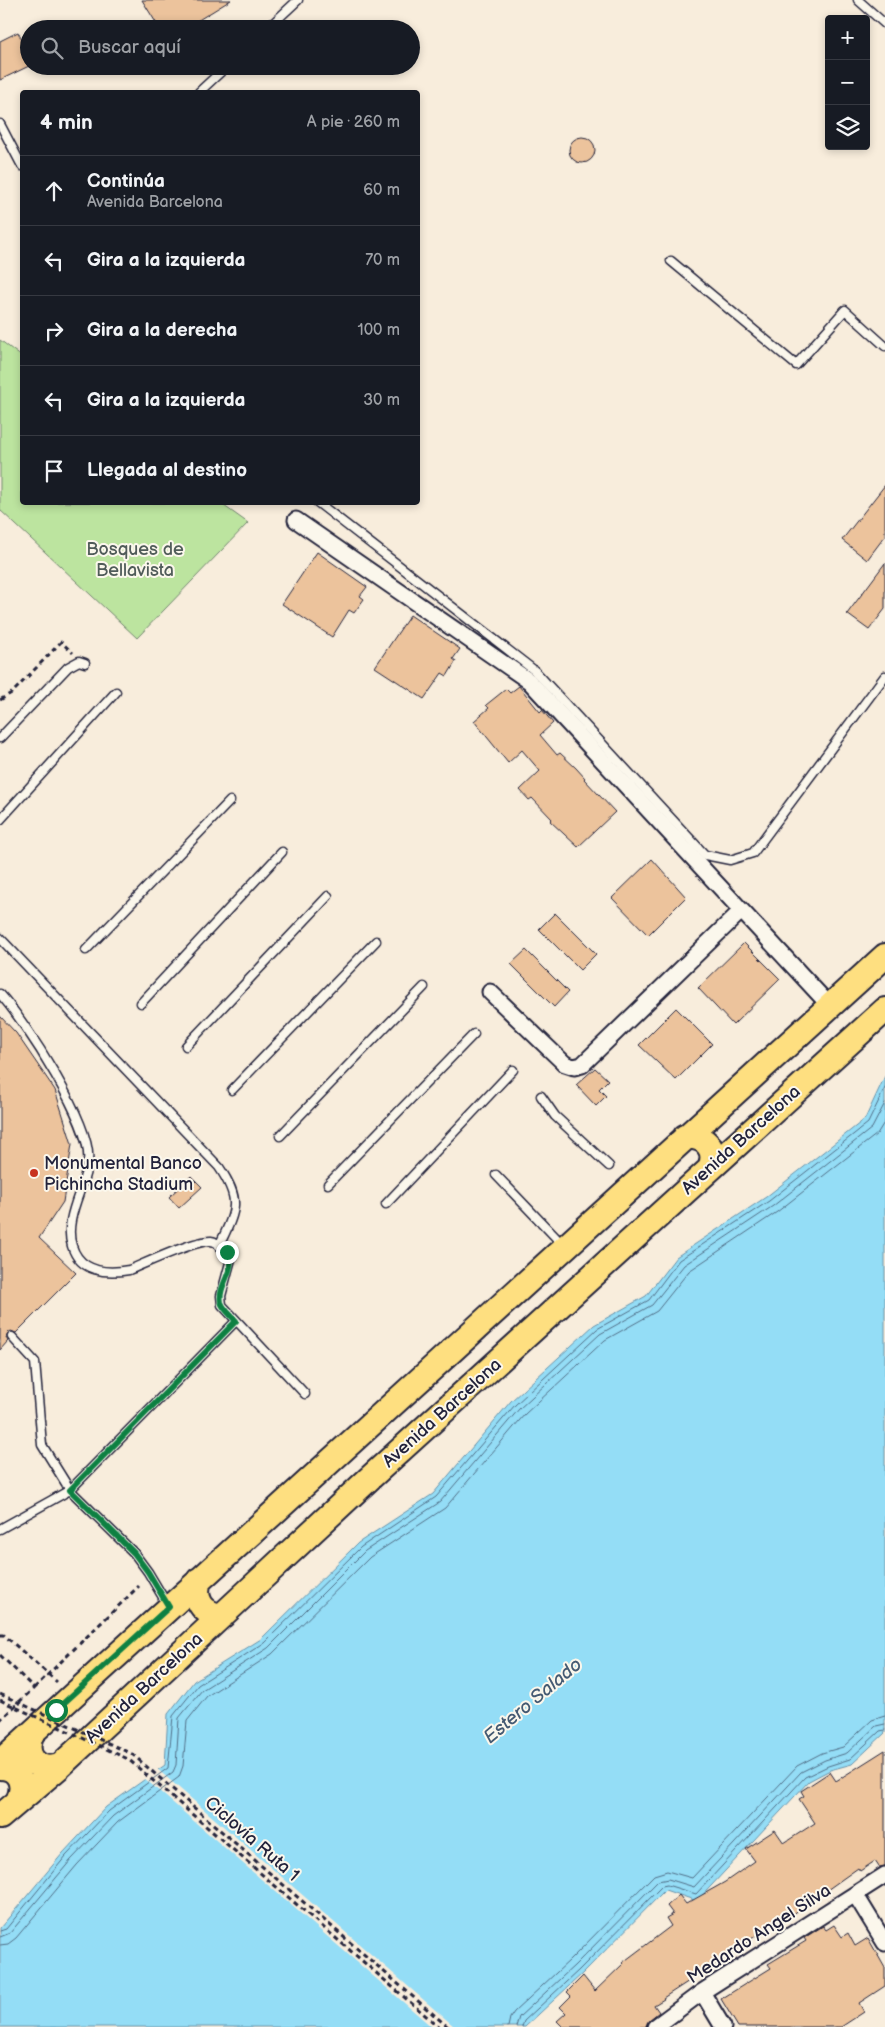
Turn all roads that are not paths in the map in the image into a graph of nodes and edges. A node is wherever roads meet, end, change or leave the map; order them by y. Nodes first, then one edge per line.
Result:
1 (298, 0) edge
2 (858, 0) edge
3 (277, 20) edge
4 (885, 24) edge
5 (217, 75) edge
6 (201, 90) edge
7 (0, 124) edge
8 (20, 162) edge
9 (671, 261) dead end
10 (885, 346) edge
11 (321, 505) edge
12 (296, 520) dead end
13 (85, 663) road end
14 (885, 676) edge
15 (116, 692) dead end
16 (0, 738) edge
17 (230, 801) dead end
18 (0, 820) edge
19 (282, 852) dead end
20 (328, 896) dead end
21 (740, 912) junction
22 (0, 938) edge
23 (376, 941) dead end
24 (86, 950) dead end
25 (885, 956) edge
26 (424, 987) dead end
27 (490, 992) dead end
28 (0, 994) edge
29 (141, 1003) dead end
30 (830, 1006) junction
31 (885, 1010) edge
32 (474, 1034) dead end
33 (186, 1046) dead end
34 (513, 1070) dead end
35 (232, 1090) dead end
36 (540, 1096) dead end
37 (720, 1105) junction
38 (280, 1136) dead end
39 (744, 1137) junction
40 (685, 1138) junction
41 (609, 1166) dead end
42 (710, 1169) junction
43 (496, 1175) dead end
44 (328, 1184) dead end
45 (386, 1204) dead end
46 (219, 1246) junction
47 (566, 1248) junction
48 (236, 1321) junction
49 (12, 1337) dead end
50 (306, 1394) dead end
51 (374, 1422) junction
52 (348, 1444) junction
53 (400, 1450) junction
54 (372, 1476) junction
55 (70, 1490) junction
56 (0, 1529) edge
57 (198, 1580) junction
58 (169, 1607) junction
59 (222, 1616) junction
60 (196, 1640) junction
61 (32, 1733) junction
62 (2, 1758) edge
63 (60, 1766) junction
64 (18, 1801) junction
65 (0, 1817) edge
66 (885, 1875) edge
67 (855, 1894) junction
68 (885, 1943) edge
69 (702, 1992) junction
70 (655, 2027) edge
71 (723, 2027) edge

1 - 3 lane
2 - 4 lane
5 - 6 lane
7 - 8 lane
9 - 10 lane
11 - 14 lane
12 - 21 street
13 - 16 lane
15 - 18 lane
17 - 24 lane
19 - 29 lane
20 - 33 lane
21 - 27 street
21 - 30 street
22 - 46 lane
23 - 35 lane
25 - 30 main road
26 - 38 lane
28 - 46 lane
30 - 37 main road
31 - 39 main road, Avenida Barcelona
32 - 44 lane
34 - 45 lane
36 - 41 lane
37 - 39 main road
37 - 40 main road
39 - 42 main road, Avenida Barcelona
40 - 42 main road
40 - 47 main road
42 - 53 main road, Avenida Barcelona
43 - 47 lane
46 - 48 lane
47 - 51 main road
48 - 50 lane
48 - 55 lane
49 - 55 lane
51 - 52 main road
51 - 53 main road
52 - 54 main road
52 - 57 main road
53 - 54 main road, Avenida Barcelona
54 - 59 main road, Avenida Barcelona
55 - 56 lane
55 - 58 lane
57 - 58 main road
57 - 59 main road
58 - 60 main road
58 - 61 main road
59 - 60 main road, Avenida Barcelona
60 - 63 main road, Avenida Barcelona
61 - 62 main road
61 - 63 main road
62 - 64 main road
63 - 64 main road, Avenida Barcelona
64 - 65 main road, Avenida Barcelona
66 - 67 street, Medardo Angel Silva
67 - 68 street
67 - 69 street, Medardo Angel Silva
69 - 70 street, Medardo Angel Silva
69 - 71 street

